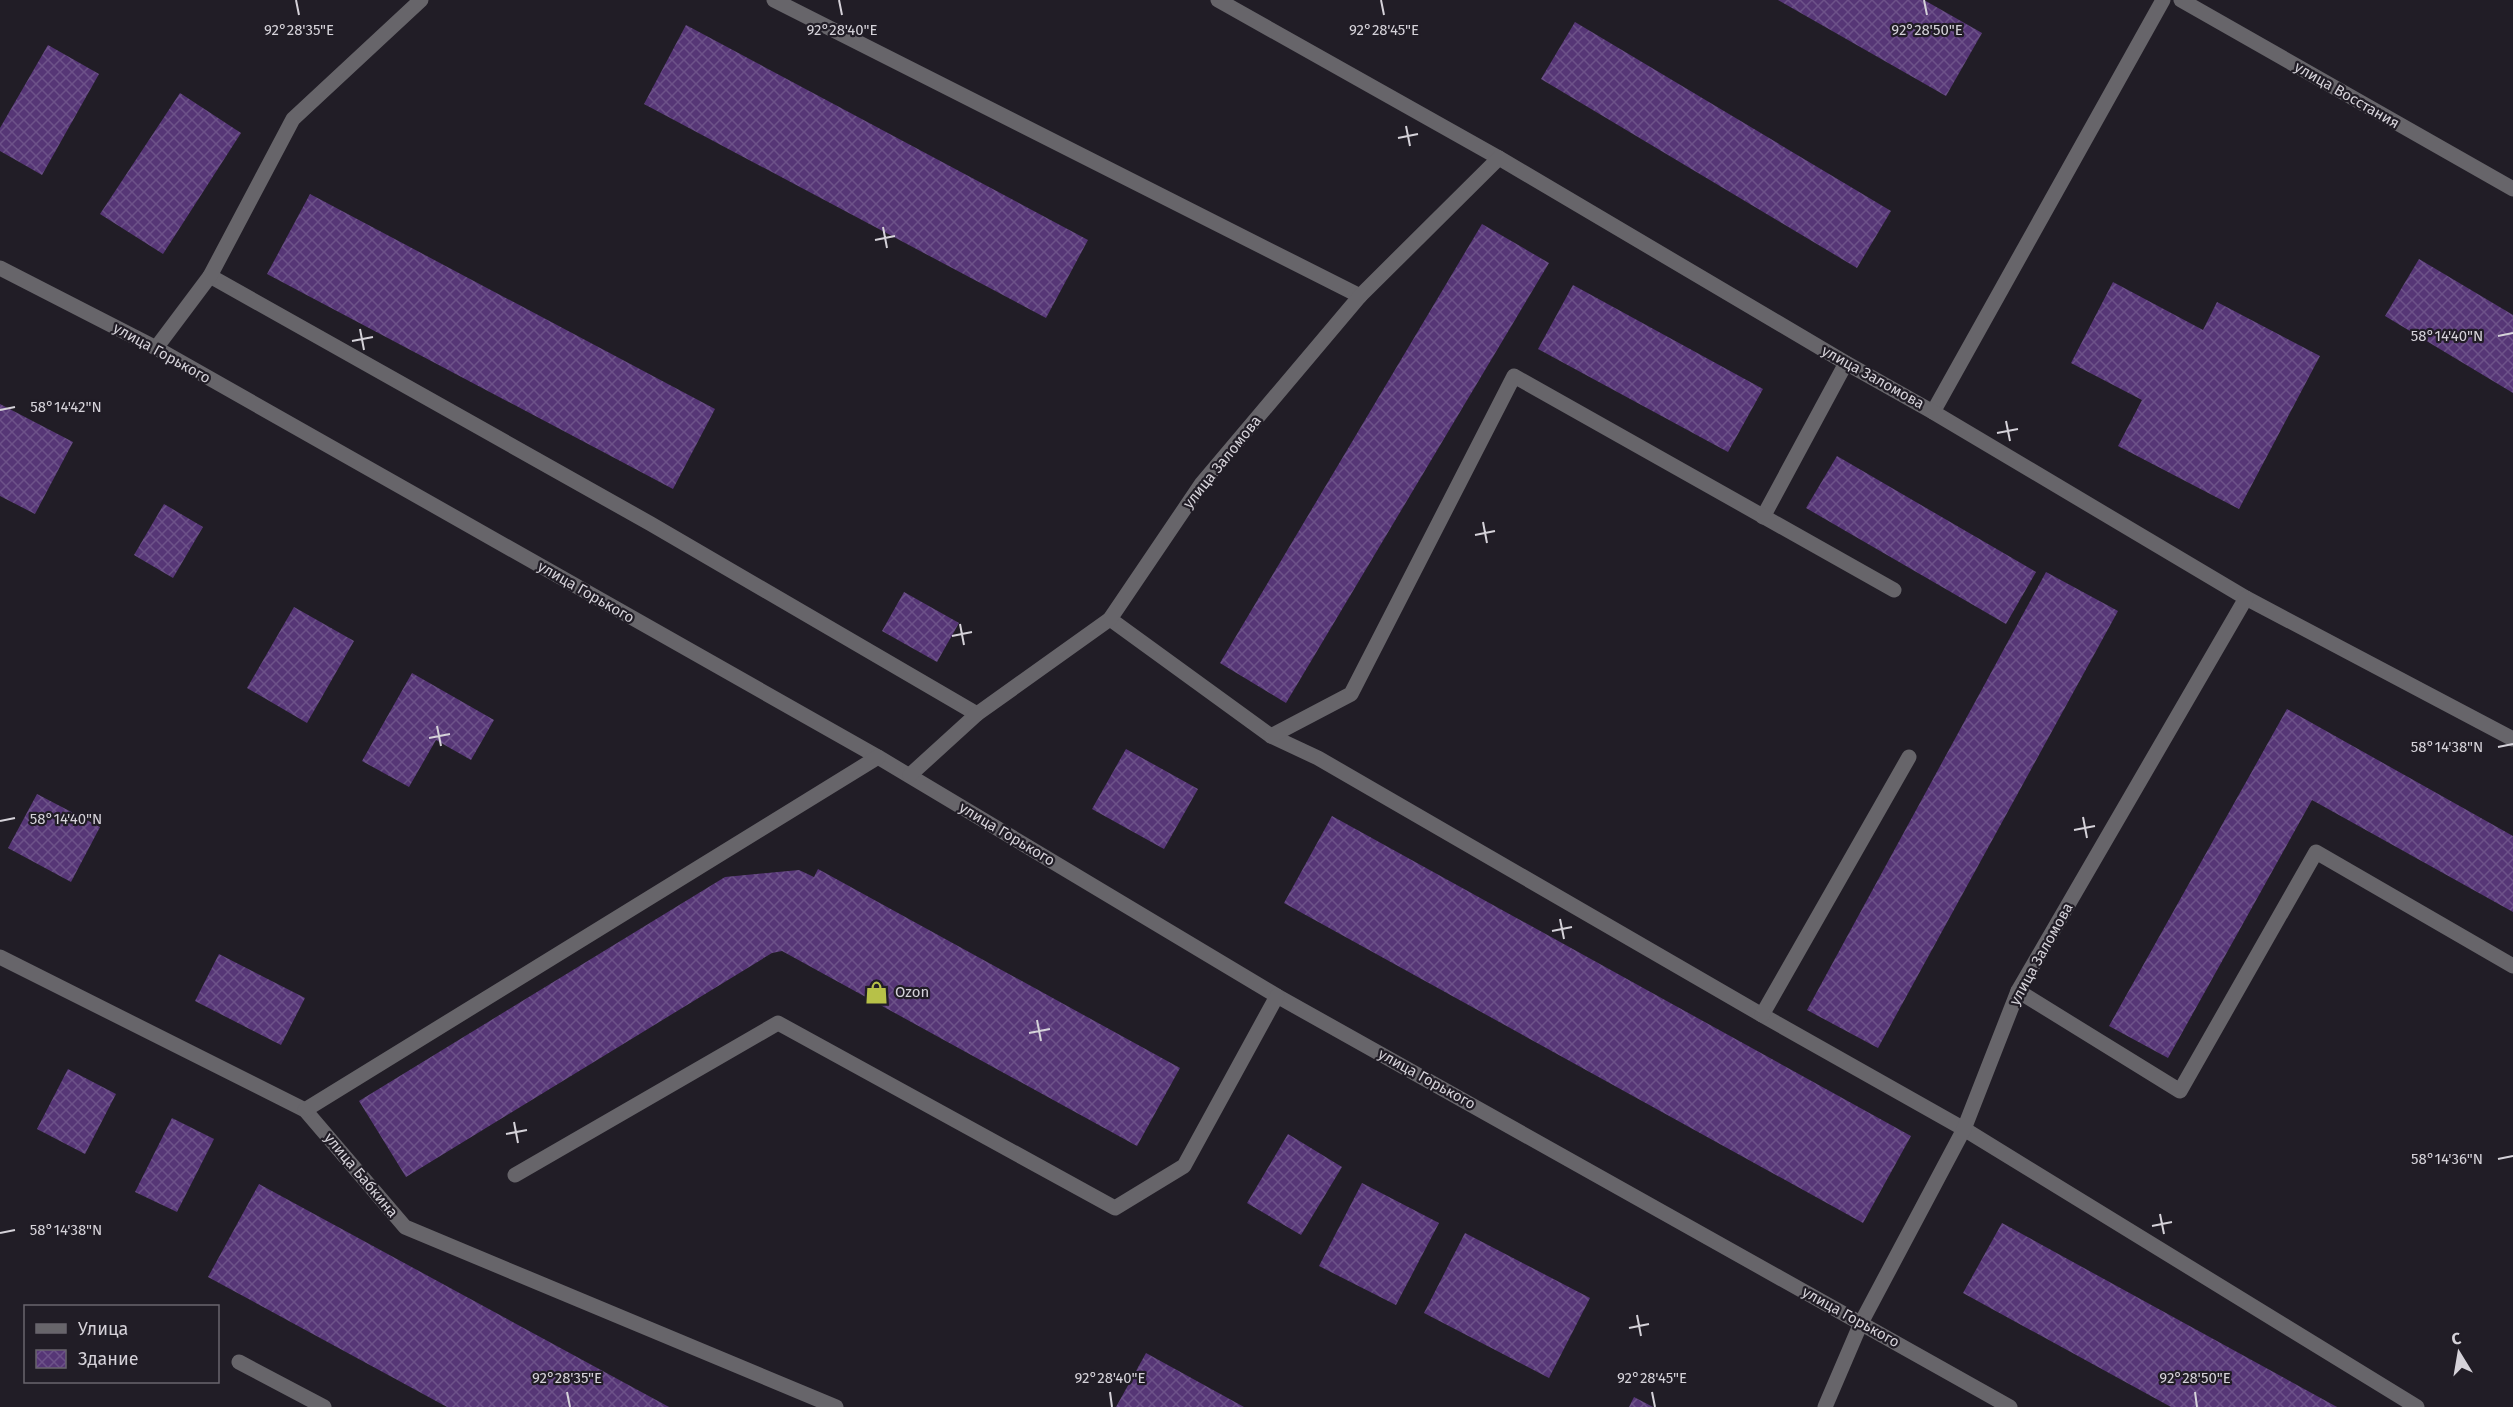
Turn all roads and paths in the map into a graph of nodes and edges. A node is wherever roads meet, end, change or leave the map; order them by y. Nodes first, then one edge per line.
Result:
1 (421, 0) edge
2 (774, 0) edge
3 (1218, 0) edge
4 (2163, 0) edge
5 (2181, 0) edge
6 (1499, 158) junction
7 (2513, 189) edge
8 (0, 268) edge
9 (210, 276) junction
10 (1360, 296) junction
11 (156, 348) junction
12 (1846, 363) junction
13 (1934, 412) junction
14 (1763, 517) junction
15 (1894, 590) dead end
16 (2246, 598) junction
17 (1110, 619) junction
18 (977, 714) junction
19 (1271, 736) junction
20 (2513, 739) edge
21 (1909, 756) dead end
22 (878, 757) junction
23 (910, 775) junction
24 (0, 957) edge
25 (2513, 966) edge
26 (2018, 991) junction
27 (1277, 996) junction
28 (1762, 1015) junction
29 (305, 1110) junction
30 (1964, 1129) junction
31 (515, 1175) dead end
32 (1861, 1323) junction
33 (239, 1362) dead end
34 (324, 1407) edge
35 (836, 1407) edge
36 (1825, 1407) edge
37 (2010, 1407) edge
38 (2417, 1407) edge

1 - 9 street
2 - 10 street
3 - 6 street, улица Заломова
4 - 13 street
5 - 7 street, улица Восстания
6 - 10 street, улица Заломова
6 - 12 street, улица Заломова
8 - 11 street, улица Горького
9 - 11 street
9 - 18 street
10 - 17 street, улица Заломова
11 - 22 street, улица Горького
12 - 13 street, улица Заломова
12 - 14 street
13 - 16 street, улица Заломова
14 - 15 street
14 - 19 street
16 - 20 street, улица Заломова
16 - 26 street, улица Заломова
17 - 18 street, улица Заломова
17 - 19 street
18 - 23 street, улица Заломова
19 - 28 street
21 - 28 street
22 - 23 street, улица Горького
22 - 29 street
23 - 27 street, улица Горького
24 - 29 street, улица Бабкина
25 - 26 street
26 - 30 street, улица Заломова
27 - 31 street
27 - 32 street, улица Горького
28 - 30 street
29 - 35 street, улица Бабкина
30 - 32 street, улица Заломова
30 - 38 street
32 - 36 street, улица Заломова
32 - 37 street, улица Горького
33 - 34 street

